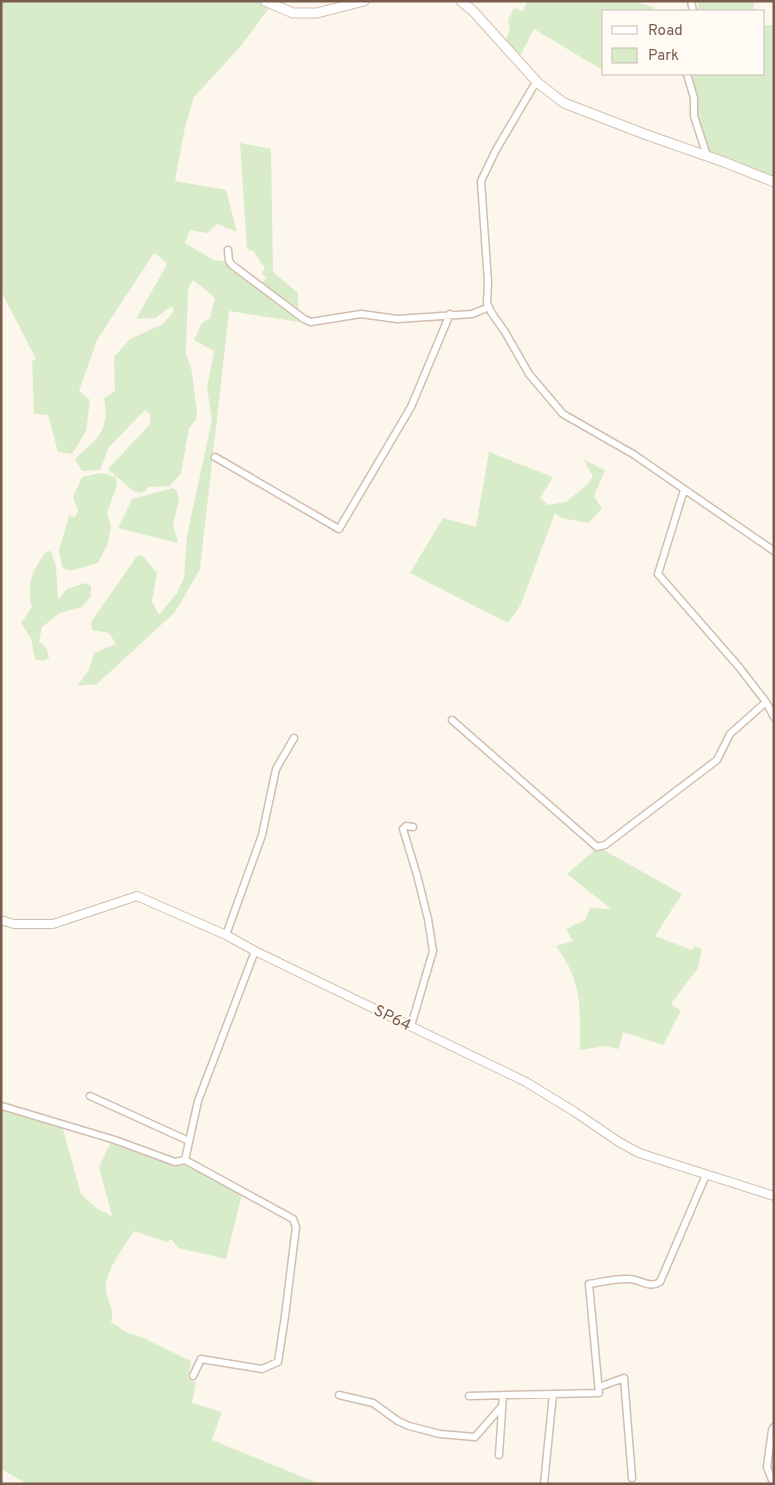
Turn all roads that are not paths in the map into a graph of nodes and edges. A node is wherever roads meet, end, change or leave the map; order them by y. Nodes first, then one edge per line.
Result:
1 (265, 1) edge
2 (364, 1) edge
3 (462, 1) edge
4 (687, 75) edge
5 (538, 84) junction
6 (707, 156) junction
7 (774, 182) edge
8 (228, 250) dead end
9 (489, 308) junction
10 (450, 314) junction
11 (215, 456) dead end
12 (684, 490) junction
13 (774, 551) edge
14 (766, 702) junction
15 (774, 717) edge
16 (452, 720) dead end
17 (294, 738) dead end
18 (413, 827) dead end
19 (1, 920) edge
20 (226, 935) junction
21 (255, 951) junction
22 (411, 1026) junction
23 (90, 1096) dead end
24 (1, 1107) edge
25 (189, 1141) junction
26 (185, 1160) junction
27 (706, 1175) junction
28 (774, 1196) edge
29 (193, 1376) dead end
30 (599, 1387) junction
31 (339, 1394) dead end
32 (553, 1394) junction
33 (502, 1395) junction
34 (469, 1396) dead end
35 (502, 1406) junction
36 (774, 1427) edge
37 (499, 1455) dead end
38 (632, 1478) dead end
39 (772, 1480) dead end
40 (544, 1484) edge

1 - 2 main road
3 - 5 main road
4 - 6 street
5 - 6 main road
5 - 9 street
6 - 7 main road
8 - 10 street
9 - 10 street
9 - 12 street
10 - 11 street
12 - 13 street
12 - 14 street
14 - 15 street
14 - 16 street
17 - 20 street
18 - 22 street
19 - 20 street, SP64 / SP64
20 - 21 street, SP64 / SP64
21 - 22 street, SP64 / SP64
21 - 25 street
22 - 27 street, SP64 / SP64
23 - 25 street
24 - 26 street
25 - 26 street
26 - 29 street
27 - 28 street, SP64 / SP64
27 - 30 street
30 - 32 street
30 - 38 street
31 - 35 street
32 - 33 street
32 - 40 street
33 - 34 street
33 - 35 street
35 - 37 street
36 - 39 street

